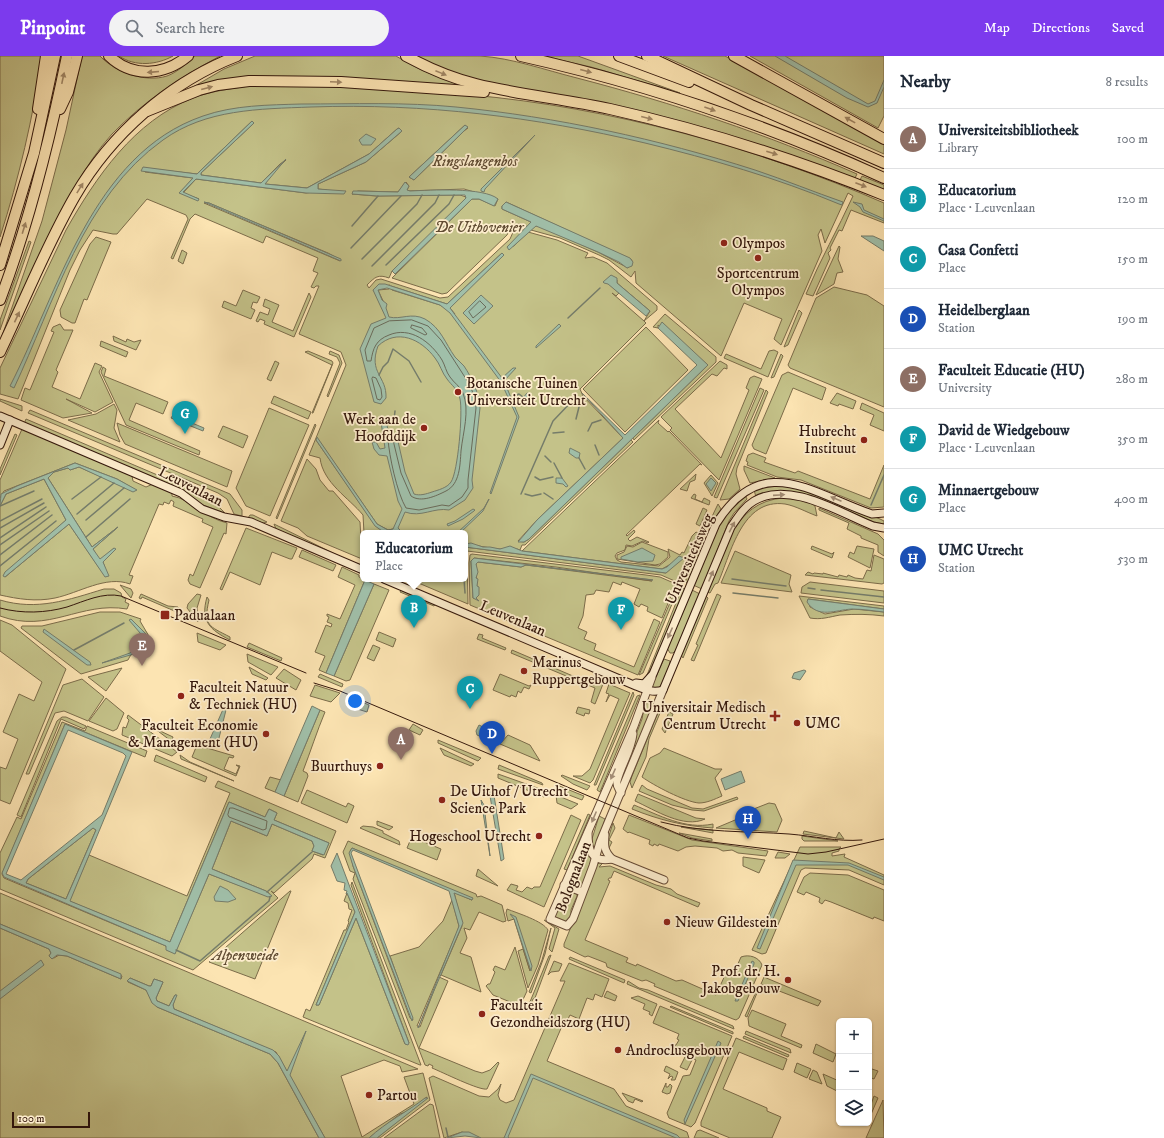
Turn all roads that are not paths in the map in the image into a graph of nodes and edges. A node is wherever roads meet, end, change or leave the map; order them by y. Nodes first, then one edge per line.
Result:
1 (46, 56) edge
2 (56, 56) edge
3 (67, 56) edge
4 (77, 56) edge
5 (109, 56) edge
6 (188, 56) edge
7 (237, 56) edge
8 (406, 56) edge
9 (521, 56) edge
10 (618, 56) edge
11 (648, 56) edge
12 (738, 57) edge
13 (556, 99) junction
14 (751, 105) junction
15 (147, 110) junction
16 (52, 126) junction
17 (884, 138) edge
18 (34, 153) junction
19 (884, 164) edge
20 (884, 178) edge
21 (884, 195) edge
22 (0, 266) edge
23 (0, 300) edge
24 (0, 352) edge
25 (0, 416) edge
26 (10, 420) junction
27 (0, 445) edge
28 (884, 513) edge
29 (884, 528) edge
30 (360, 569) edge
31 (391, 582) edge
32 (653, 674) junction
33 (630, 682) junction
34 (646, 690) junction
35 (663, 690) junction
36 (634, 726) junction
37 (621, 793) junction
38 (602, 798) joint
39 (615, 807) joint
40 (606, 830) junction
41 (588, 832) junction
42 (599, 858) junction
43 (612, 860) junction
44 (664, 880) dead end
45 (564, 885) junction
46 (582, 892) junction

1 - 18 highway
2 - 18 highway
16 -> 3 highway
4 - 16 highway
6 -> 5 highway
7 - 15 highway
8 -> 13 highway
9 -> 20 highway
10 - 14 highway
11 - 14 highway
17 -> 12 highway
15 -> 13 highway
13 -> 21 highway
14 - 19 highway
24 -> 15 highway
23 -> 16 highway
18 - 22 highway
25 - 26 main road, Leuvenlaan
26 - 27 main road
26 - 30 main road, Leuvenlaan
28 -> 32 main road, Universiteitsweg
35 -> 29 main road, Universiteitsweg
31 - 33 main road, Leuvenlaan
32 - 33 main road
32 - 34 main road, Universiteitsweg
33 - 34 main road, Leuvenlaan
34 - 35 main road
34 - 36 main road, Universiteitsweg
35 - 37 main road, Universiteitsweg
36 - 37 main road
36 -> 38 main road, Universiteitsweg
37 - 39 main road, Universiteitsweg
38 -> 41 main road, Bolognalaan
39 - 40 main road, Bolognalaan
40 - 42 main road, Bolognalaan
40 - 43 main road
41 - 42 main road
41 - 45 main road, Bolognalaan
42 - 43 main road
42 - 46 main road, Bolognalaan
43 - 44 main road
45 - 46 main road
45 - 46 main road, Bolognalaan

